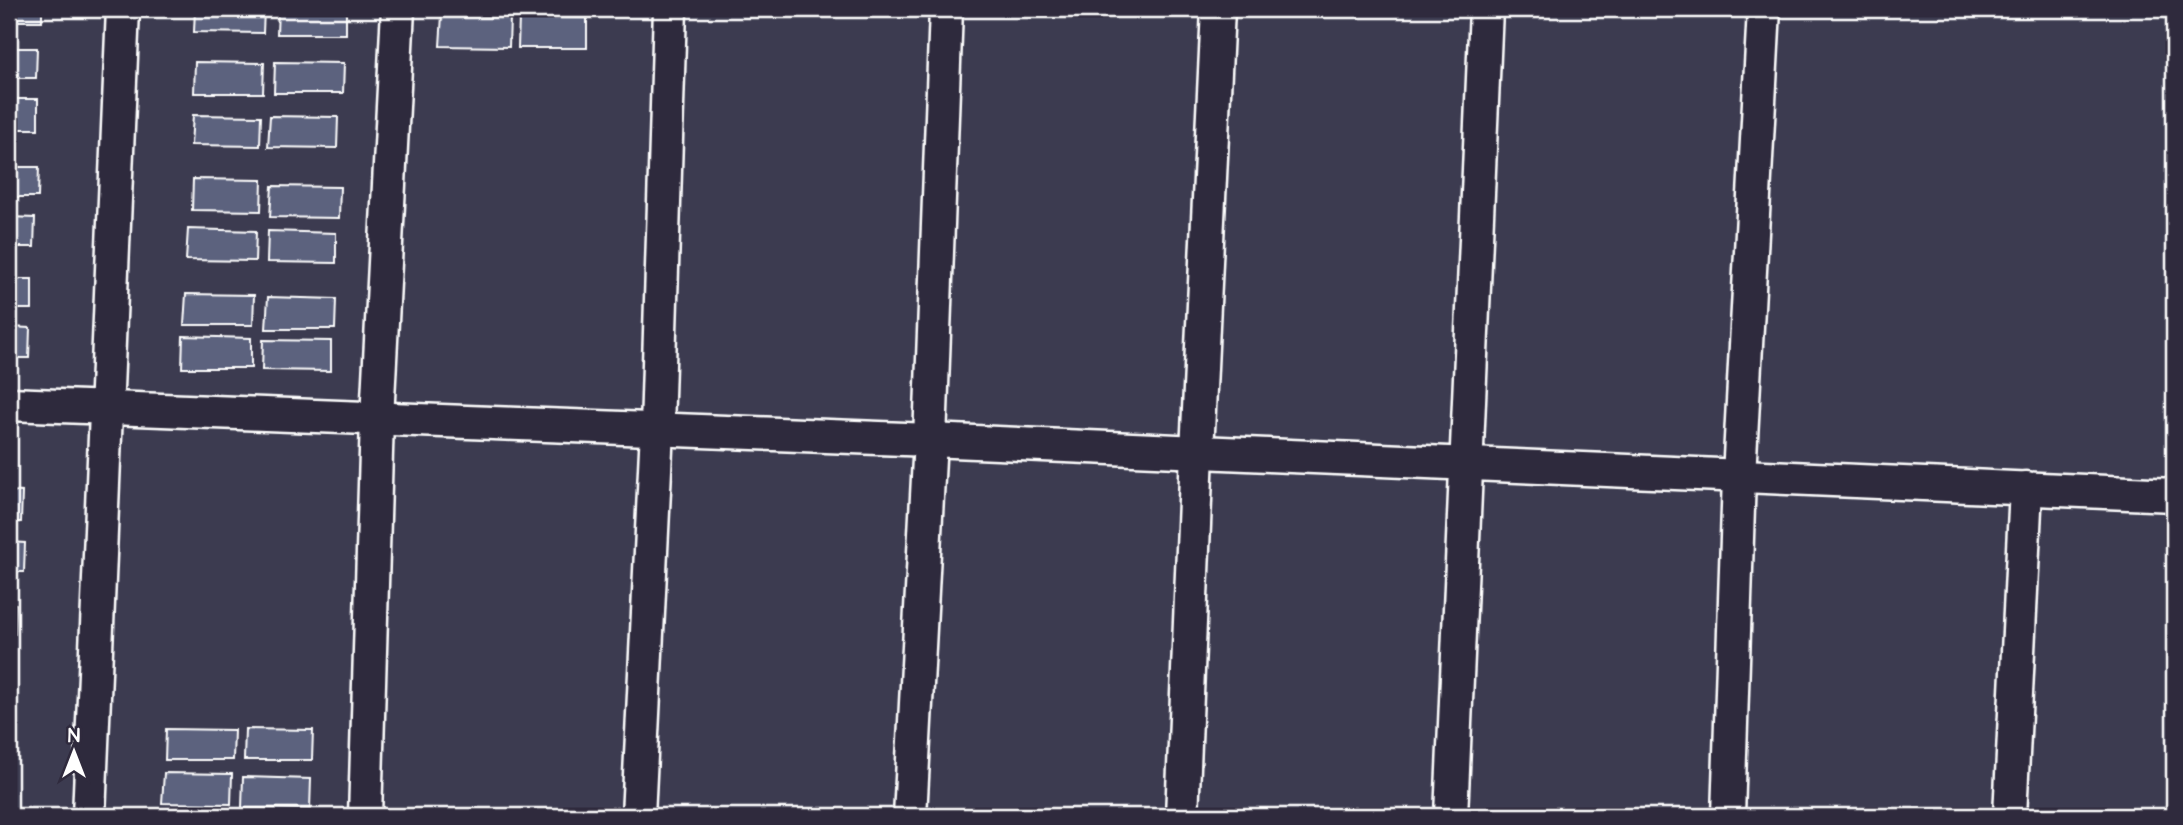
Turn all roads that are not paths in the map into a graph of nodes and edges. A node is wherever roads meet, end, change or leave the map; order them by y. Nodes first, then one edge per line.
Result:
1 (123, 9) edge
2 (398, 9) edge
3 (670, 9) edge
4 (946, 9) edge
5 (1218, 9) edge
6 (1486, 9) edge
7 (1764, 9) edge
8 (9, 404) edge
9 (106, 408) junction
10 (377, 419) junction
11 (657, 429) junction
12 (930, 440) junction
13 (1197, 452) junction
14 (1468, 464) junction
15 (1739, 476) junction
16 (2026, 488) junction
17 (2174, 495) edge
18 (89, 816) edge
19 (365, 816) edge
20 (638, 816) edge
21 (910, 816) edge
22 (1182, 816) edge
23 (1451, 816) edge
24 (1728, 816) edge
25 (2010, 816) edge

1 - 9 street
2 - 10 street
3 - 11 street
4 - 12 street
5 - 13 street
6 - 14 street
7 - 15 street
8 - 9 street
9 - 10 street
9 - 18 street
10 - 11 street
10 - 19 street
11 - 12 street
11 - 20 street
12 - 13 street
12 - 21 street
13 - 14 street
13 - 22 street
14 - 15 street
14 - 23 street
15 - 16 street
15 - 24 street
16 - 17 street
16 - 25 street

